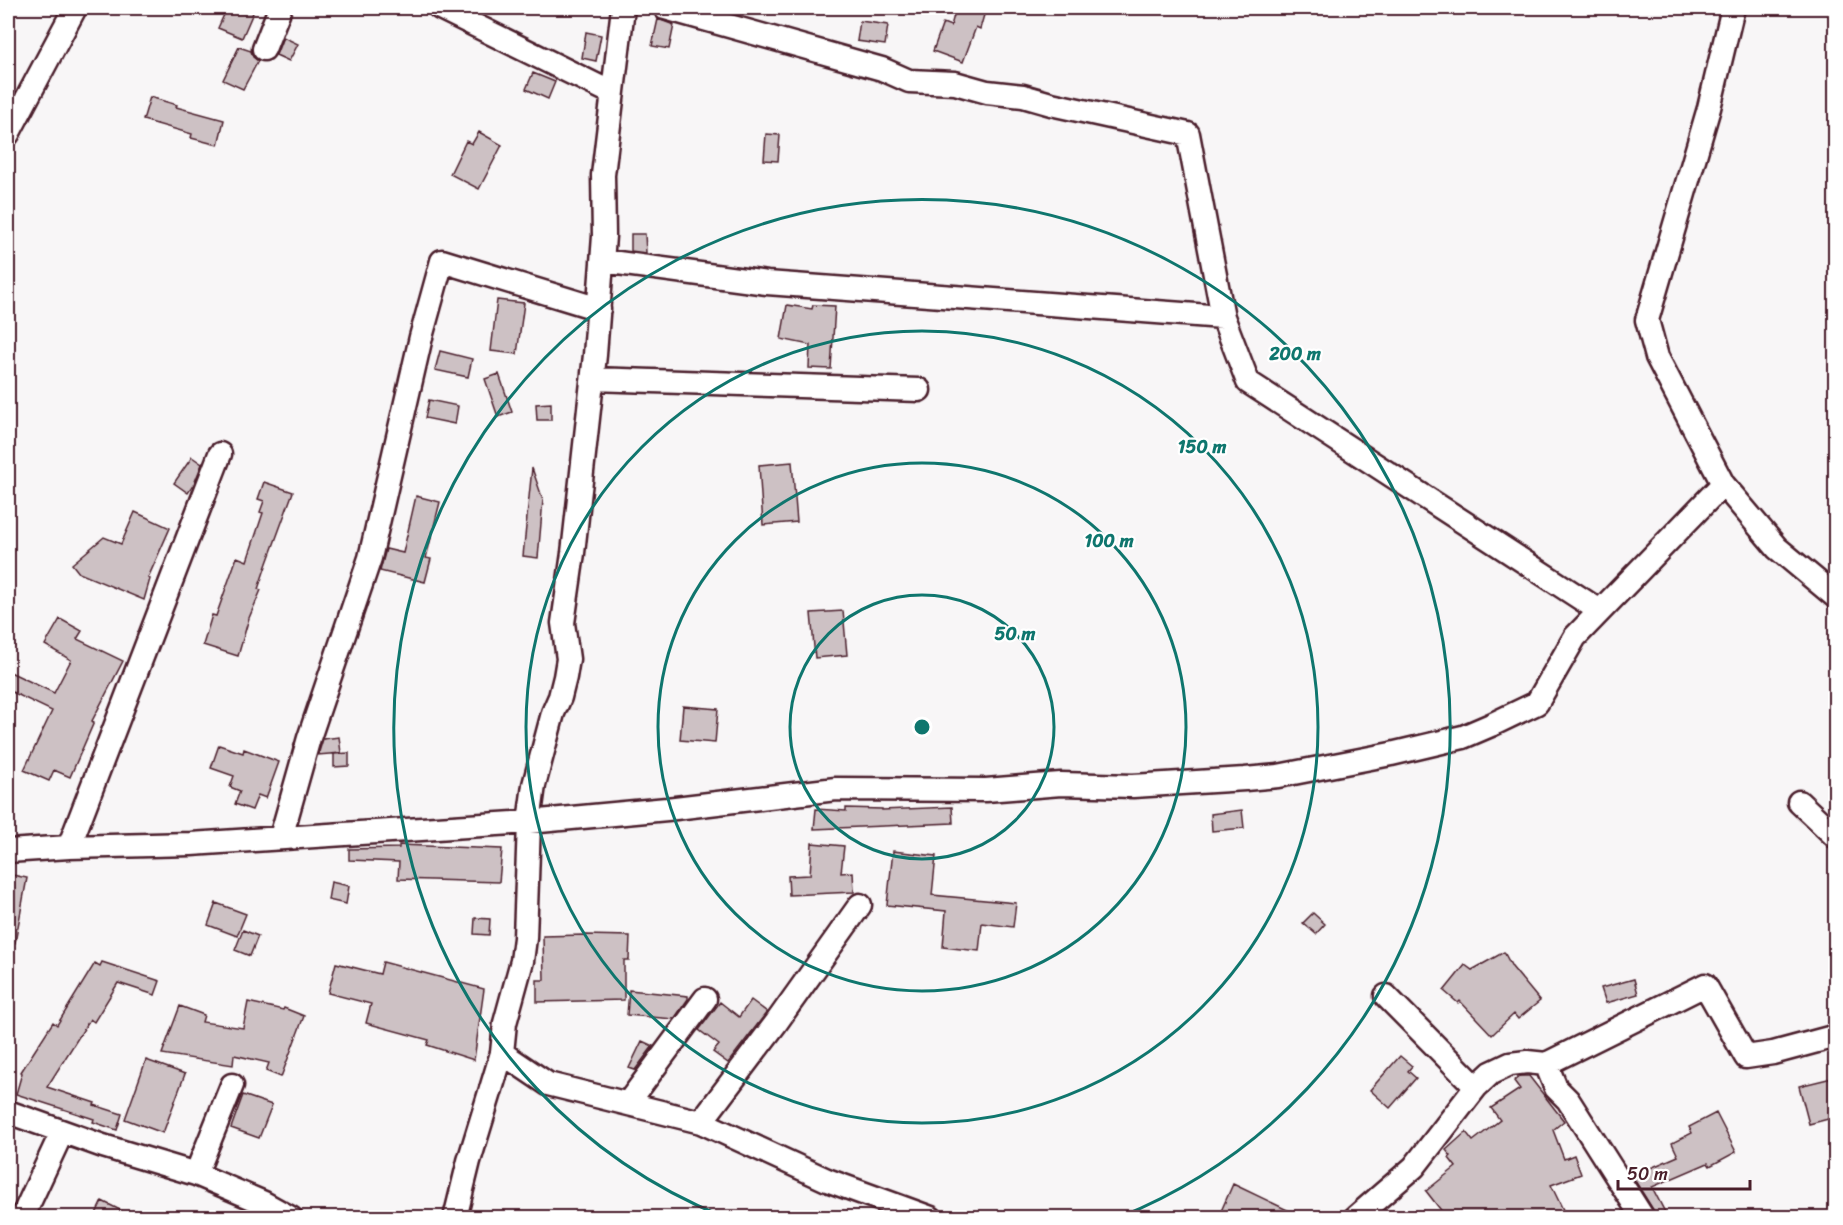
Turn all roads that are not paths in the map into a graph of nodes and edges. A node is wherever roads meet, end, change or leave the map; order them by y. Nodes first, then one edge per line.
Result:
1 (75, 8) edge
2 (280, 8) edge
3 (440, 8) edge
4 (623, 8) edge
5 (665, 8) edge
6 (1733, 8) edge
7 (264, 49) dead end
8 (612, 93) junction
9 (8, 134) edge
10 (603, 261) junction
11 (599, 309) junction
12 (1223, 317) junction
13 (593, 379) junction
14 (919, 390) dead end
15 (220, 454) dead end
16 (1723, 484) junction
17 (1836, 597) edge
18 (1600, 611) junction
19 (1799, 802) dead end
20 (529, 822) junction
21 (280, 837) junction
22 (1836, 837) edge
23 (69, 847) junction
24 (8, 851) edge
25 (860, 905) dead end
26 (1386, 996) dead end
27 (705, 999) dead end
28 (1836, 1036) edge
29 (502, 1053) junction
30 (1546, 1064) junction
31 (232, 1085) dead end
32 (1476, 1087) junction
33 (628, 1103) junction
34 (8, 1112) edge
35 (701, 1122) junction
36 (62, 1132) junction
37 (196, 1174) junction
38 (22, 1218) edge
39 (291, 1218) edge
40 (455, 1218) edge
41 (931, 1218) edge
42 (1355, 1218) edge
43 (1643, 1218) edge

1 - 9 street
2 - 7 street
3 - 8 street
4 - 8 street
5 - 12 street
6 - 16 street
8 - 10 street
10 - 11 street
10 - 12 street
11 - 13 street
11 - 21 street
12 - 18 street
13 - 14 street
13 - 20 street
15 - 23 street
16 - 17 street
16 - 18 street
18 - 20 street
19 - 22 street
20 - 21 street
20 - 29 street
21 - 23 street
23 - 24 street
25 - 35 street
26 - 32 street
27 - 33 street
28 - 30 street
29 - 33 street
29 - 40 street
30 - 32 street
30 - 43 street
31 - 37 street
32 - 42 street
33 - 35 street
34 - 36 street
35 - 41 street
36 - 37 street
36 - 38 street
37 - 39 street

